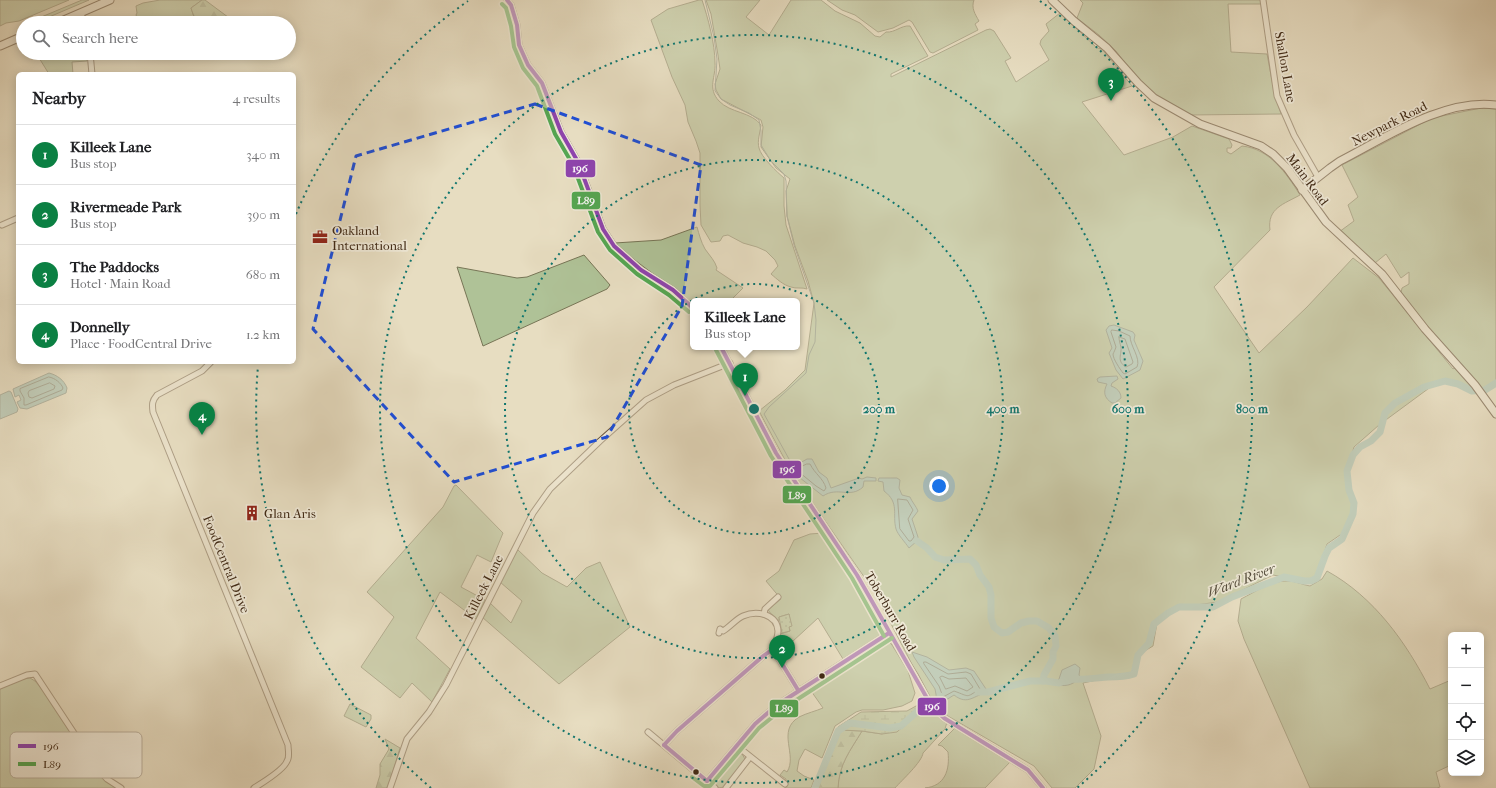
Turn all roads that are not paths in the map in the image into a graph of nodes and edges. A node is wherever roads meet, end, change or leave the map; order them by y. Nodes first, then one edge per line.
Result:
1 (110, 0) edge
2 (507, 0) edge
3 (1052, 0) edge
4 (1264, 0) edge
5 (81, 13) junction
6 (74, 16) edge
7 (82, 16) edge
8 (16, 39) edge
9 (0, 46) edge
10 (91, 60) edge
11 (92, 72) edge
12 (1496, 105) edge
13 (1318, 177) junction
14 (1302, 190) junction
15 (16, 219) edge
16 (2, 225) dead end
17 (690, 305) edge
18 (723, 350) edge
19 (730, 363) junction
20 (209, 364) edge
21 (1496, 414) edge
22 (777, 600) dead end
23 (764, 614) junction
24 (889, 633) junction
25 (719, 634) dead end
26 (773, 649) junction
27 (0, 686) edge
28 (798, 690) junction
29 (73, 732) edge
30 (648, 732) dead end
31 (664, 745) junction
32 (737, 746) junction
33 (750, 757) junction
34 (106, 778) edge
35 (707, 781) junction
36 (785, 784) dead end
37 (121, 788) edge
38 (254, 788) edge
39 (390, 788) edge
40 (715, 788) edge
41 (726, 788) edge
42 (1043, 788) edge

1 - 5 main road
2 - 17 street
3 - 14 main road, Main Road
4 - 13 street, Shallon Lane
5 - 6 main road
5 - 7 street
8 - 9 main road
10 - 11 street
12 - 13 main road, Newpark Road
13 - 14 main road, Newpark Road
14 - 21 main road, Main Road
15 - 16 street
18 - 19 street, Toberburr Road
19 - 24 street, Toberburr Road
19 - 39 street, Killeek Lane
20 - 38 street, FoodCentral Drive
22 - 23 street
23 - 25 street
23 - 26 street
24 - 28 street
24 - 42 street, Toberburr Road
26 - 28 street
26 - 31 street
27 - 29 street
28 - 32 street
30 - 31 street
31 - 35 street
32 - 33 street
32 - 35 street
33 - 36 street
33 - 41 street
34 - 37 street
35 - 40 street

